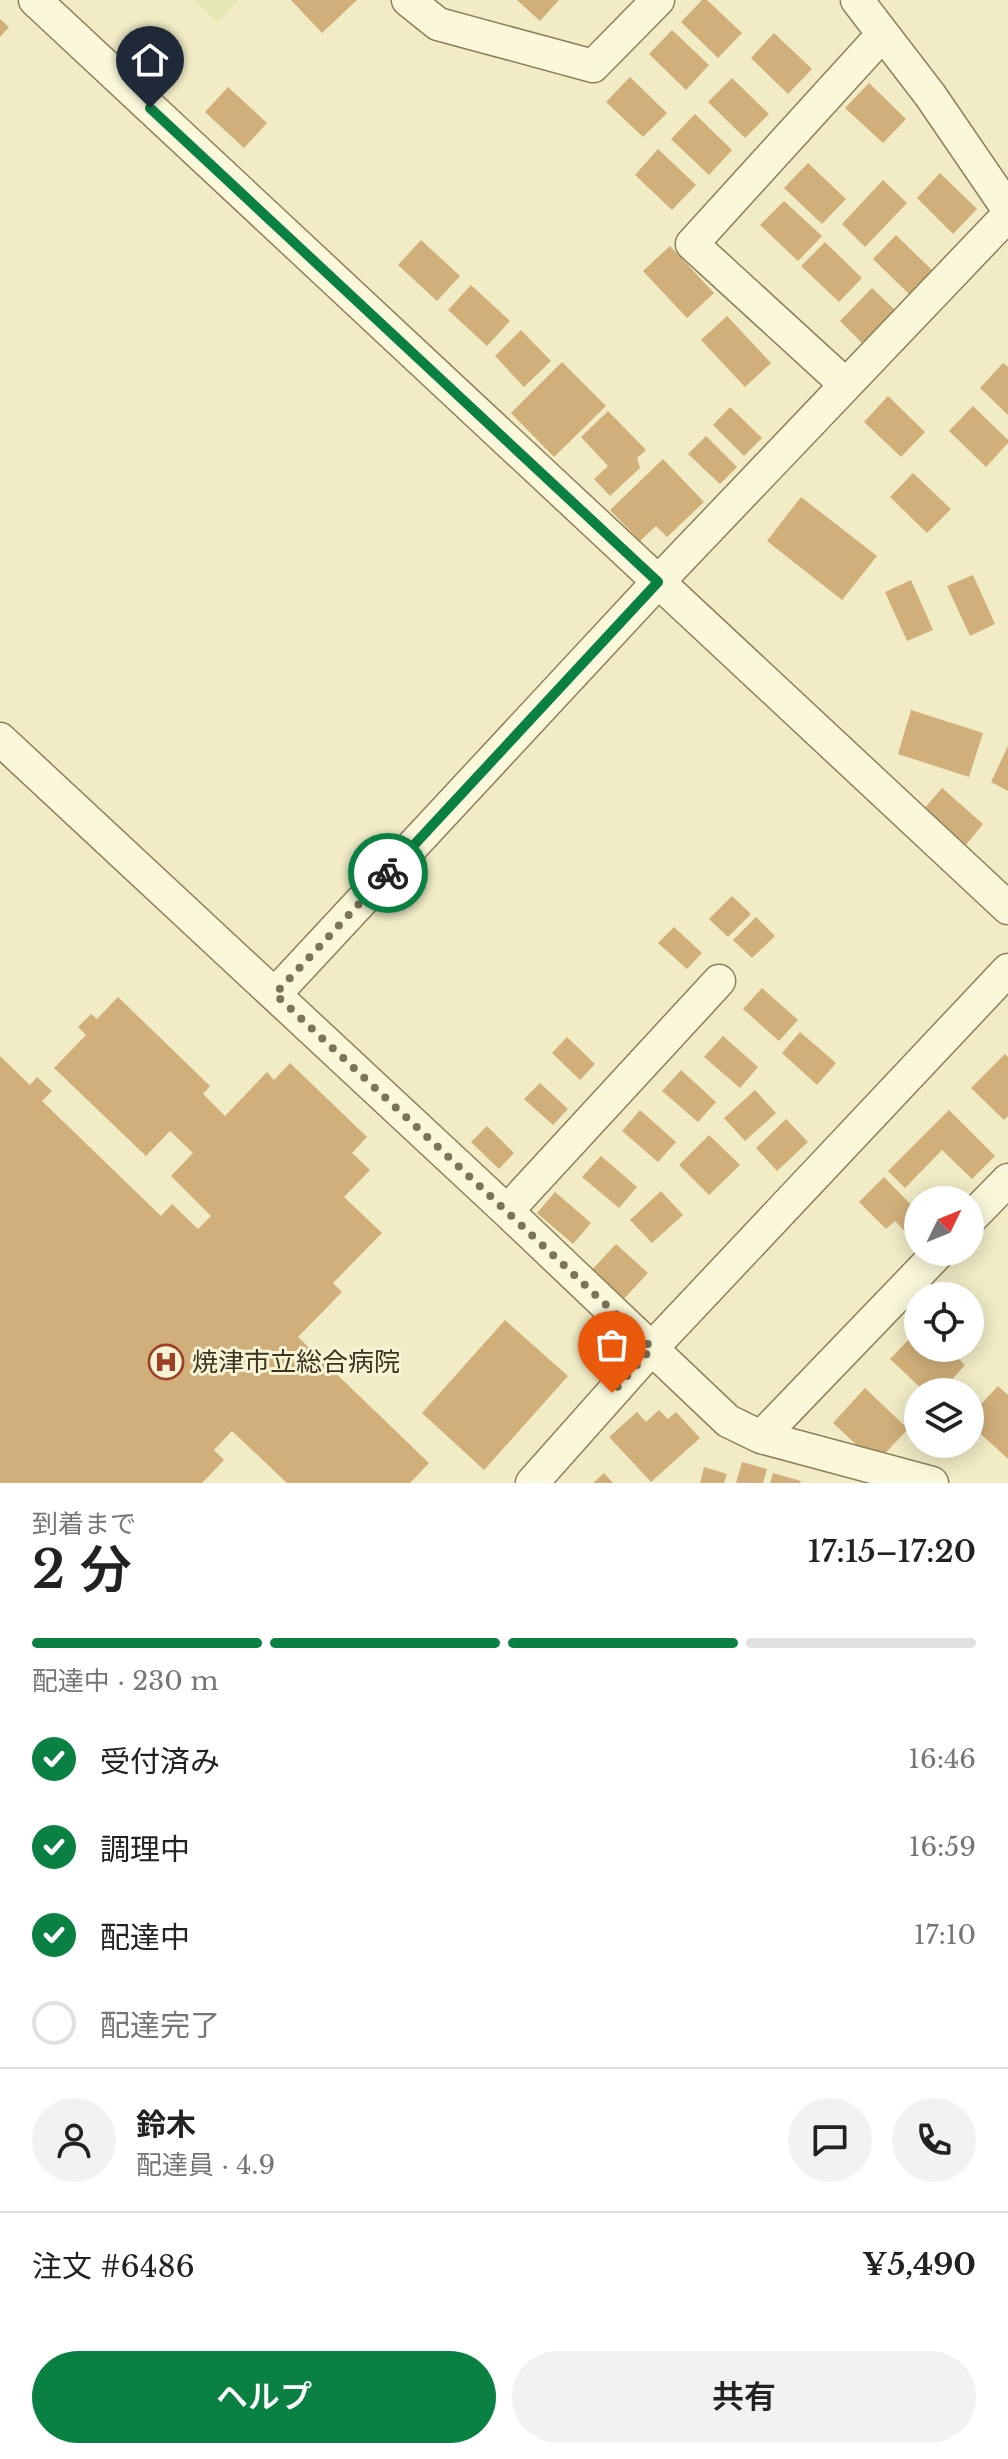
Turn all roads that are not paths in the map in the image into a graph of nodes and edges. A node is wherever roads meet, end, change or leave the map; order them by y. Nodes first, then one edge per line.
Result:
1 (35, 0) edge
2 (408, 0) edge
3 (658, 0) edge
4 (857, 0) edge
5 (883, 34) junction
6 (1008, 212) edge
7 (846, 385) junction
8 (658, 582) junction
9 (0, 739) edge
10 (1008, 908) edge
11 (1008, 970) edge
12 (719, 981) dead end
13 (275, 994) junction
14 (1008, 1180) edge
15 (984, 1205) edge
16 (507, 1211) junction
17 (926, 1266) edge
18 (652, 1348) junction
19 (761, 1437) junction
20 (532, 1483) edge
21 (932, 1483) edge

1 - 8 street
2 - 3 street
4 - 5 street
5 - 6 street
5 - 7 street
6 - 7 street
7 - 8 street
8 - 10 street
8 - 13 street
9 - 13 street
11 - 18 street
12 - 16 street
13 - 16 street
14 - 15 street
16 - 18 street
17 - 19 street
18 - 19 street
18 - 20 street
19 - 21 street

